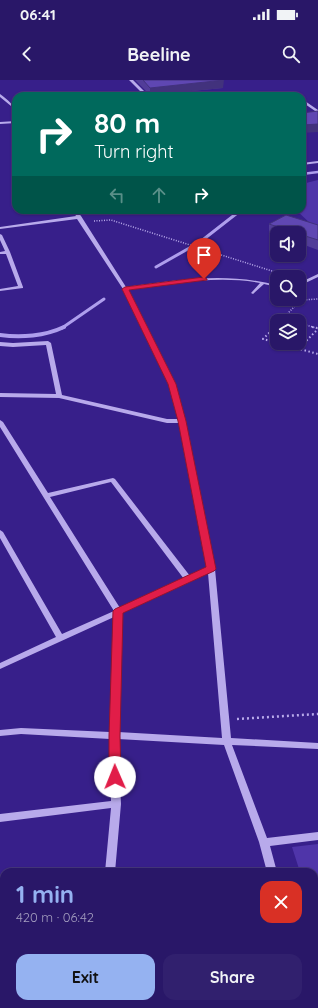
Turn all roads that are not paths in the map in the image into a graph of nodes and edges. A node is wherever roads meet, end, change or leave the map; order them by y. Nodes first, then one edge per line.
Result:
1 (130, 80) edge
2 (143, 92) edge
3 (0, 95) edge
4 (306, 103) edge
5 (12, 106) edge
6 (318, 112) edge
7 (310, 113) edge
8 (12, 122) edge
9 (0, 124) edge
10 (318, 162) edge
11 (306, 164) edge
12 (77, 214) edge
13 (79, 217) junction
14 (0, 228) edge
15 (0, 235) edge
16 (8, 252) junction
17 (0, 253) edge
18 (318, 275) edge
19 (306, 281) edge
20 (263, 283) junction
21 (270, 284) edge
22 (125, 289) junction
23 (0, 290) edge
24 (253, 293) dead end
25 (0, 344) edge
26 (0, 395) edge
27 (59, 396) junction
28 (182, 421) junction
29 (0, 422) edge
30 (46, 496) junction
31 (0, 532) edge
32 (211, 569) junction
33 (188, 579) junction
34 (118, 611) junction
35 (60, 638) junction
36 (0, 666) edge
37 (0, 733) edge
38 (114, 736) junction
39 (227, 742) junction
40 (318, 746) edge
41 (116, 804) junction
42 (0, 818) edge
43 (318, 836) edge
44 (264, 842) junction
45 (110, 868) edge
46 (271, 868) edge

1 - 2 street
3 - 5 street
4 - 6 street
6 - 7 street
8 - 9 street
10 - 11 street
12 - 13 street
13 - 14 street
13 - 22 street
15 - 16 street
16 - 17 street
16 - 23 street
18 - 19 street
20 - 21 street
20 - 22 street
20 - 24 street
22 - 28 street
25 - 27 street
26 - 27 street
27 - 28 street
28 - 32 street
29 - 30 street
30 - 33 street
30 - 34 street
31 - 35 street
32 - 33 street
32 - 39 street
33 - 34 street
34 - 35 street
34 - 38 street
35 - 36 street
37 - 38 street
38 - 39 street
38 - 41 street
39 - 40 street
39 - 44 street
41 - 42 street
41 - 45 street
43 - 44 street
44 - 46 street

